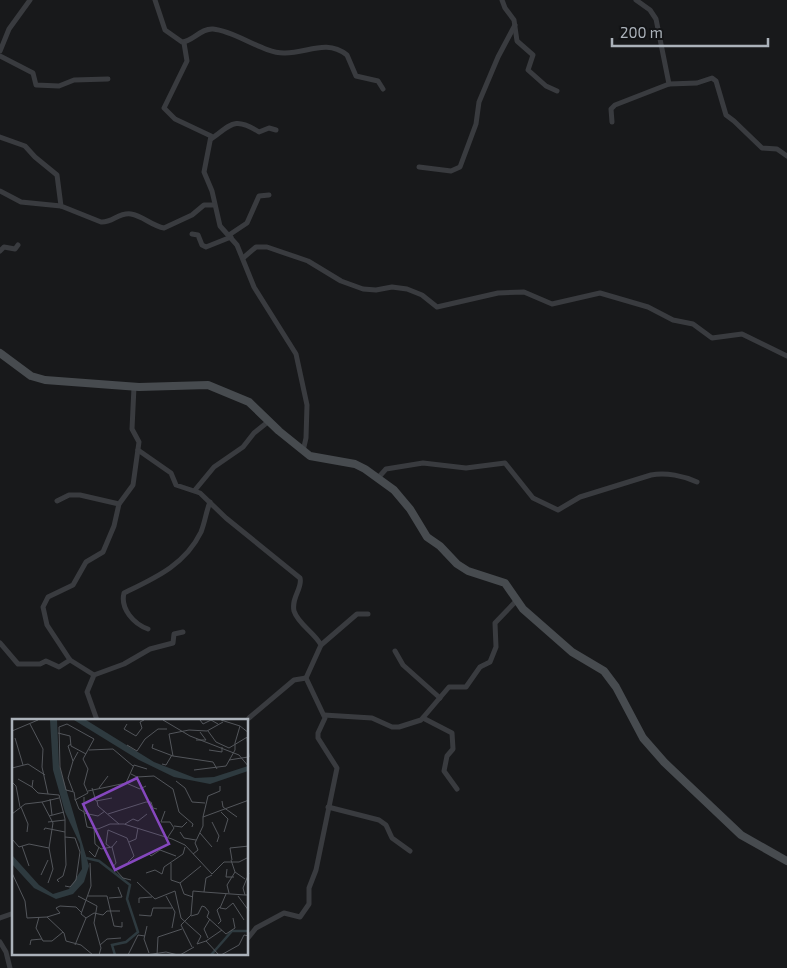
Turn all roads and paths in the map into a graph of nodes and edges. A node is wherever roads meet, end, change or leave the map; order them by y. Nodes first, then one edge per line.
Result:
1 (30, 0) edge
2 (154, 0) edge
3 (502, 0) edge
4 (636, 0) edge
5 (515, 25) junction
6 (184, 43) junction
7 (0, 51) edge
8 (0, 56) edge
9 (108, 79) dead end
10 (669, 84) junction
11 (383, 89) dead end
12 (557, 91) dead end
13 (612, 122) dead end
14 (276, 130) dead end
15 (0, 137) edge
16 (211, 139) junction
17 (787, 156) edge
18 (419, 167) dead end
19 (0, 191) edge
20 (269, 195) dead end
21 (214, 205) junction
22 (61, 206) junction
23 (192, 234) dead end
24 (230, 236) junction
25 (18, 245) dead end
26 (0, 251) edge
27 (243, 258) junction
28 (0, 353) edge
29 (787, 356) edge
30 (134, 387) junction
31 (269, 421) junction
32 (138, 450) junction
33 (302, 451) junction
34 (378, 478) junction
35 (697, 482) dead end
36 (195, 490) junction
37 (58, 501) dead end
38 (210, 502) junction
39 (119, 504) junction
40 (517, 600) junction
41 (368, 614) dead end
42 (148, 629) dead end
43 (183, 632) dead end
44 (0, 643) edge
45 (321, 645) junction
46 (395, 651) dead end
47 (70, 660) junction
48 (94, 675) junction
49 (306, 678) junction
50 (440, 698) junction
51 (324, 715) junction
52 (249, 718) dead end
53 (423, 718) junction
54 (97, 719) edge
55 (456, 789) dead end
56 (328, 807) junction
57 (410, 851) dead end
58 (787, 861) edge
59 (12, 914) edge
60 (0, 918) edge
61 (249, 937) edge
62 (0, 942) edge
63 (10, 968) edge

1 - 7 street
2 - 6 street
3 - 5 street
4 - 10 street
5 - 12 street
5 - 18 street
6 - 11 street
6 - 16 street
8 - 9 street
10 - 13 street
10 - 17 street
14 - 16 street
15 - 22 street
16 - 21 street
19 - 22 street
20 - 24 street
21 - 22 street
21 - 24 street
23 - 24 street
24 - 27 street
25 - 26 street
27 - 29 street
27 - 33 street
28 - 30 street
30 - 31 street
30 - 32 street
31 - 33 street
31 - 36 street
32 - 36 street
32 - 39 street
33 - 34 street
34 - 35 street
34 - 40 street
36 - 38 street
37 - 39 street
38 - 42 street
38 - 45 street
39 - 47 street
40 - 50 street
40 - 58 street
41 - 45 street
43 - 48 street
44 - 47 street
45 - 49 street
46 - 50 street
47 - 48 street
48 - 54 street
49 - 51 street
49 - 52 street
50 - 53 street
51 - 53 street
51 - 56 street
53 - 55 street
56 - 57 street
56 - 61 street
59 - 60 street
62 - 63 street

